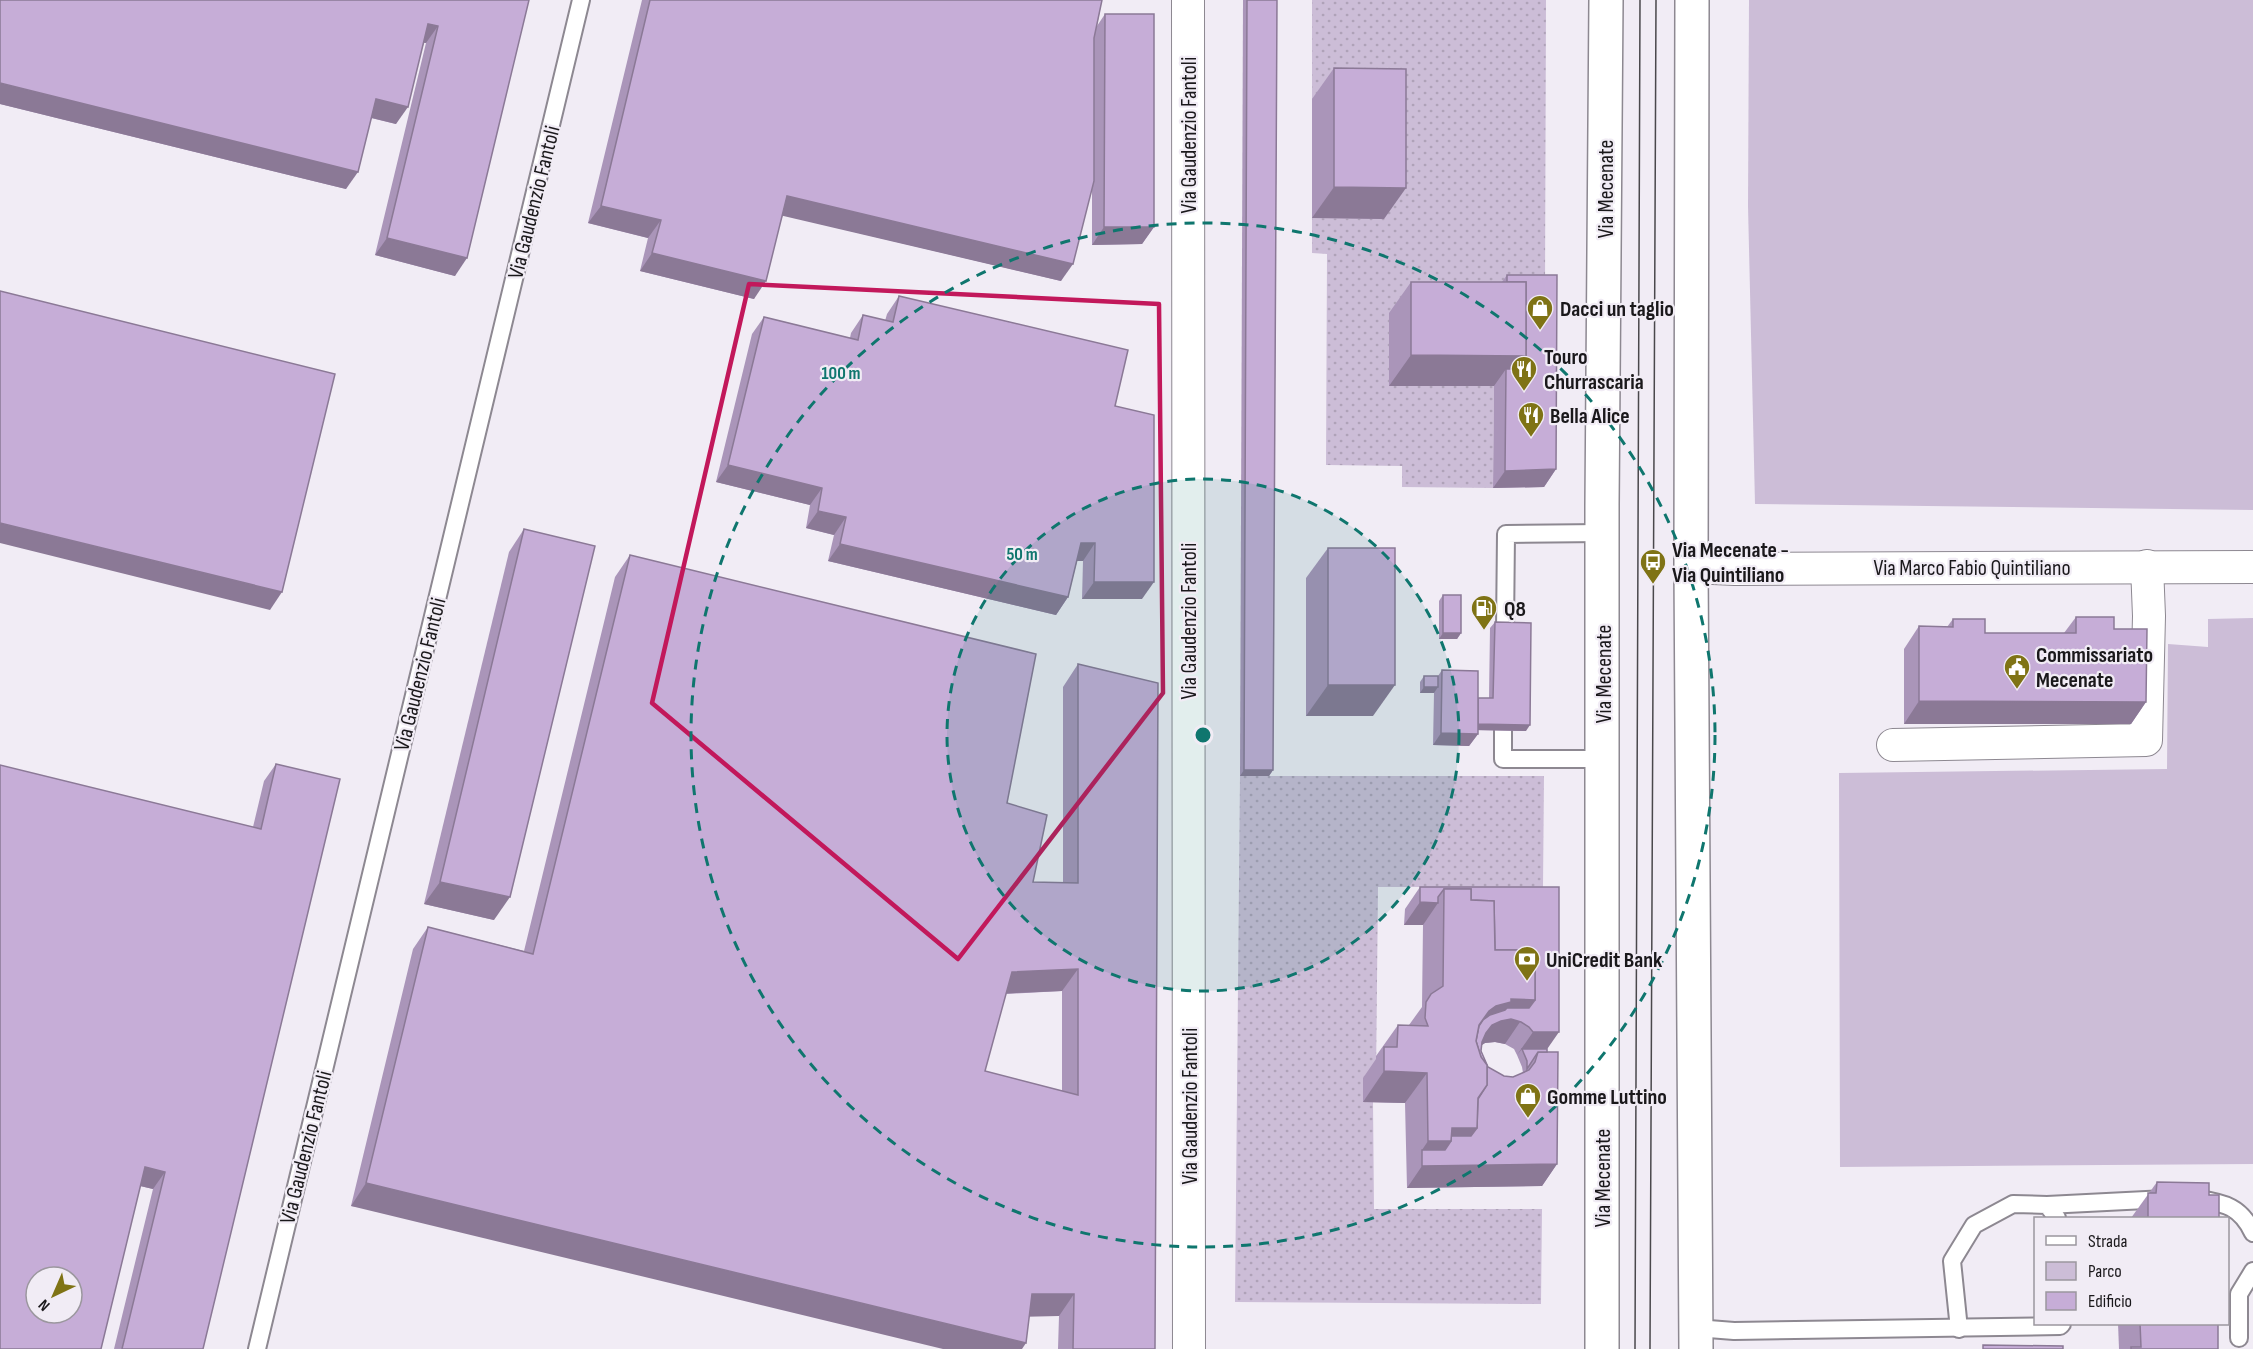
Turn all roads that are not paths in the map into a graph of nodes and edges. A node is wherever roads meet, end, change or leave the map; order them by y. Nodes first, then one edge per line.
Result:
1 (581, 0) edge
2 (1188, 0) edge
3 (1606, 0) edge
4 (1692, 0) edge
5 (1603, 534) junction
6 (2147, 566) junction
7 (1691, 567) junction
8 (2253, 567) edge
9 (1505, 629) edge
10 (1503, 730) edge
11 (1893, 745) dead end
12 (1603, 759) junction
13 (2052, 1212) edge
14 (2253, 1233) edge
15 (2253, 1271) edge
16 (2061, 1325) edge
17 (1959, 1329) junction
18 (2239, 1338) dead end
19 (1696, 1339) edge
20 (257, 1349) edge
21 (1189, 1349) edge
22 (1602, 1349) edge

1 - 20 lane, Via Gaudenzio Fantoli
2 - 21 street, Via Gaudenzio Fantoli
3 - 5 main road, Via Mecenate
4 - 7 main road
5 - 9 lane
5 - 12 main road, Via Mecenate
6 - 7 street, Via Marco Fabio Quintiliano
6 - 8 street, Via Marco Fabio Quintiliano
6 - 11 street
7 - 19 main road
10 - 12 lane
12 - 22 main road, Via Mecenate
13 - 14 lane
13 - 17 lane
15 - 18 lane
16 - 17 lane
17 - 19 lane

